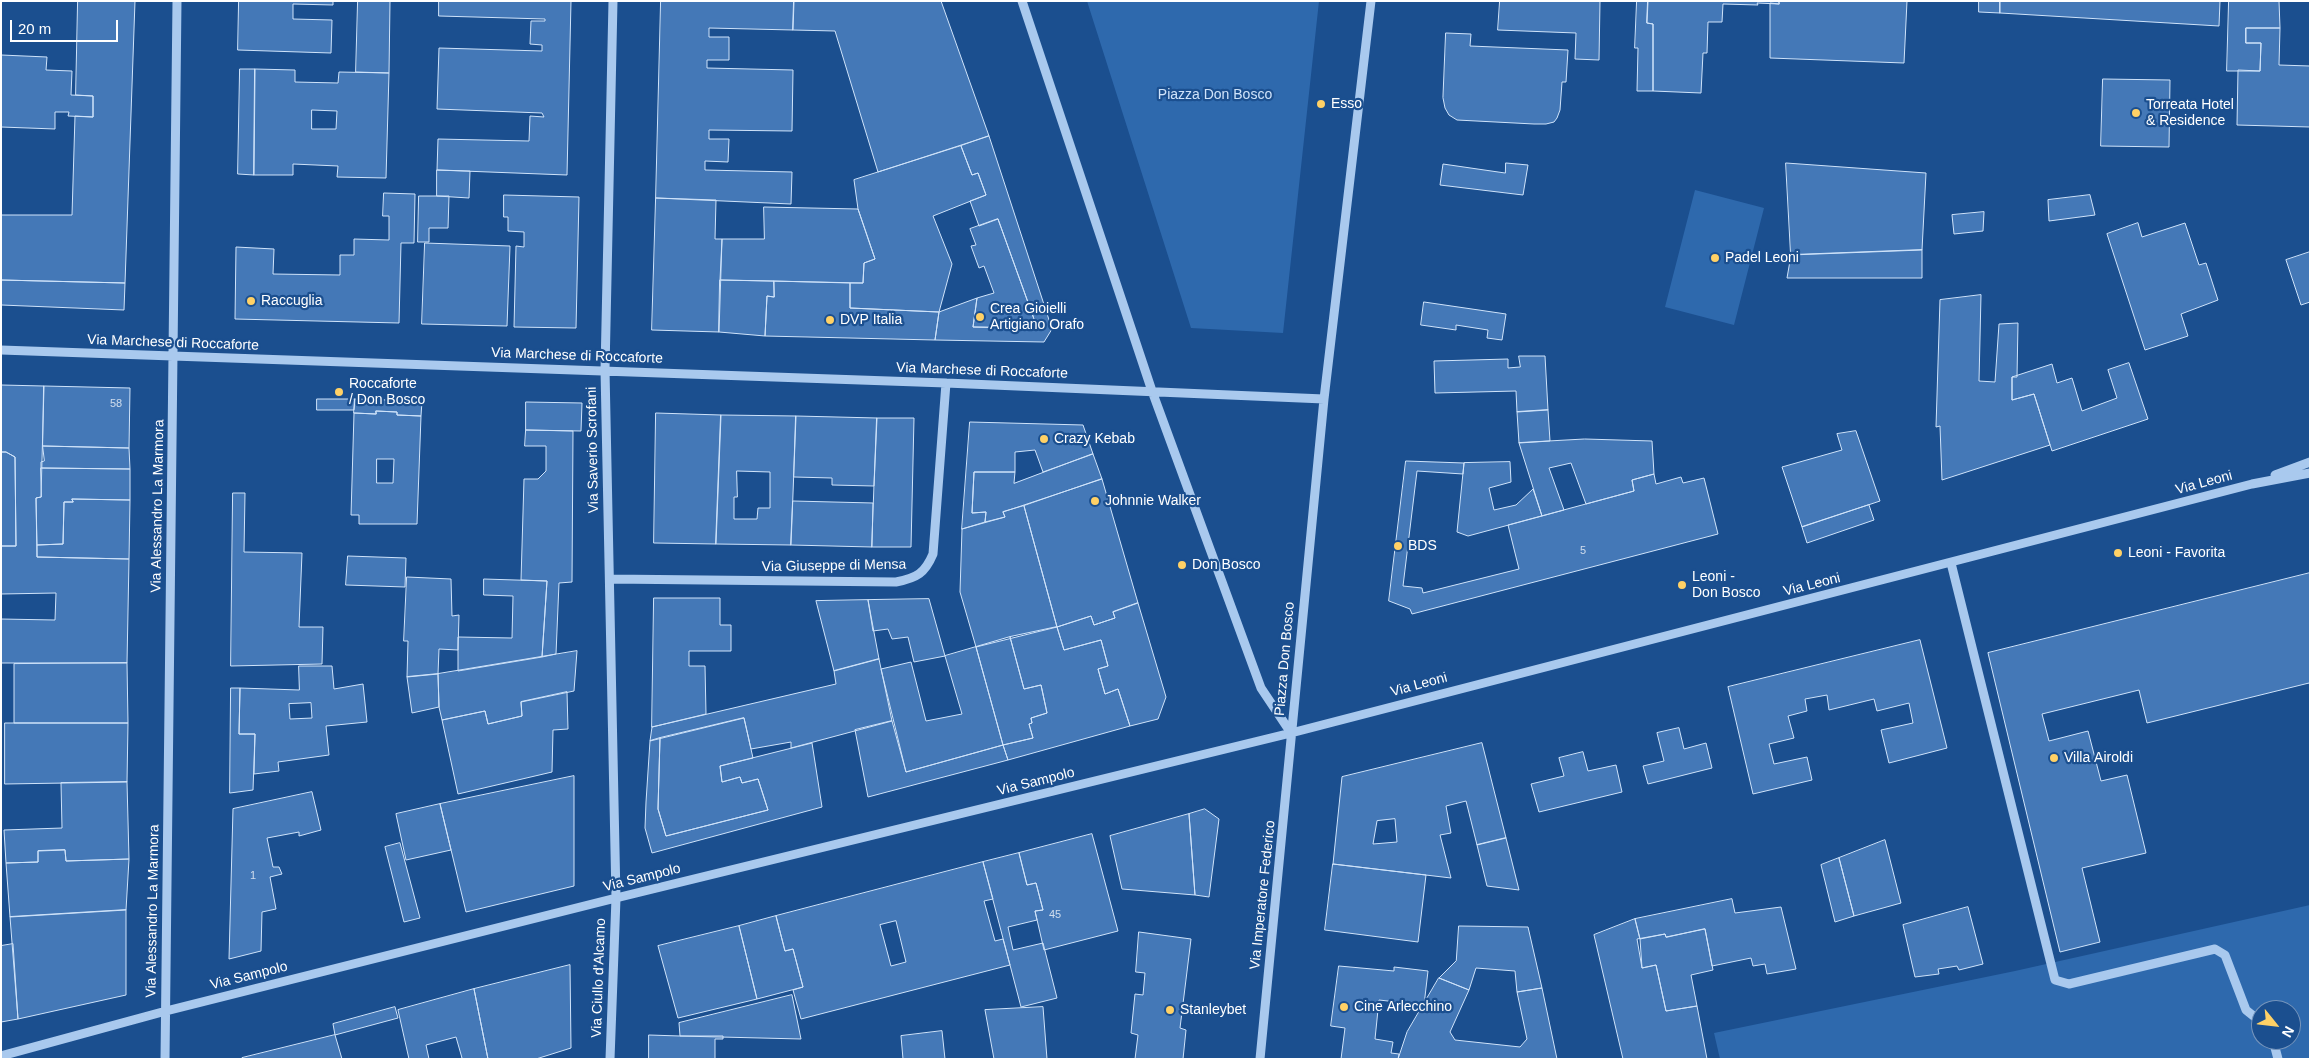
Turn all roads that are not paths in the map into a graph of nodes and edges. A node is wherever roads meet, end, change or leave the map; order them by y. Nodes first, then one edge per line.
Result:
1 (177, 1) edge
2 (613, 1) edge
3 (1022, 1) edge
4 (1371, 1) edge
5 (1, 350) edge
6 (173, 356) junction
7 (605, 370) junction
8 (946, 383) junction
9 (1152, 391) junction
10 (1324, 399) junction
11 (2310, 462) edge
12 (2310, 472) edge
13 (2252, 484) junction
14 (1951, 563) junction
15 (610, 579) junction
16 (1292, 733) junction
17 (616, 898) junction
18 (166, 1011) junction
19 (2251, 1014) edge
20 (1, 1056) edge
21 (165, 1059) edge
22 (610, 1059) edge
23 (1260, 1059) edge

1 - 6 street, Via Alessandro La Marmora
2 - 7 street, Via Saverio Scrofani
3 - 9 street, Piazza Don Bosco
4 - 10 street, Piazza Don Bosco
5 - 6 street, Via Marchese di Roccaforte
6 - 7 street, Via Marchese di Roccaforte
6 - 18 street, Via Alessandro La Marmora
7 - 8 street, Via Marchese di Roccaforte
7 - 15 street, Via Saverio Scrofani
8 - 9 street, Via Marchese di Roccaforte
8 - 15 street, Via Giuseppe di Mensa
9 - 10 street
9 - 16 street, Piazza Don Bosco
10 - 16 street, Piazza Don Bosco
11 - 13 street, Via Leoni
12 - 13 street, Via Leoni
13 - 14 street, Via Leoni
14 - 16 street, Via Leoni
14 - 19 street
15 - 17 street, Via Saverio Scrofani
16 - 17 street, Via Sampolo
16 - 23 street, Via Imperatore Federico
17 - 18 street, Via Sampolo
17 - 22 street, Via Ciullo d'Alcamo
18 - 20 street, Via Sampolo
18 - 21 street, Via Alessandro La Marmora

